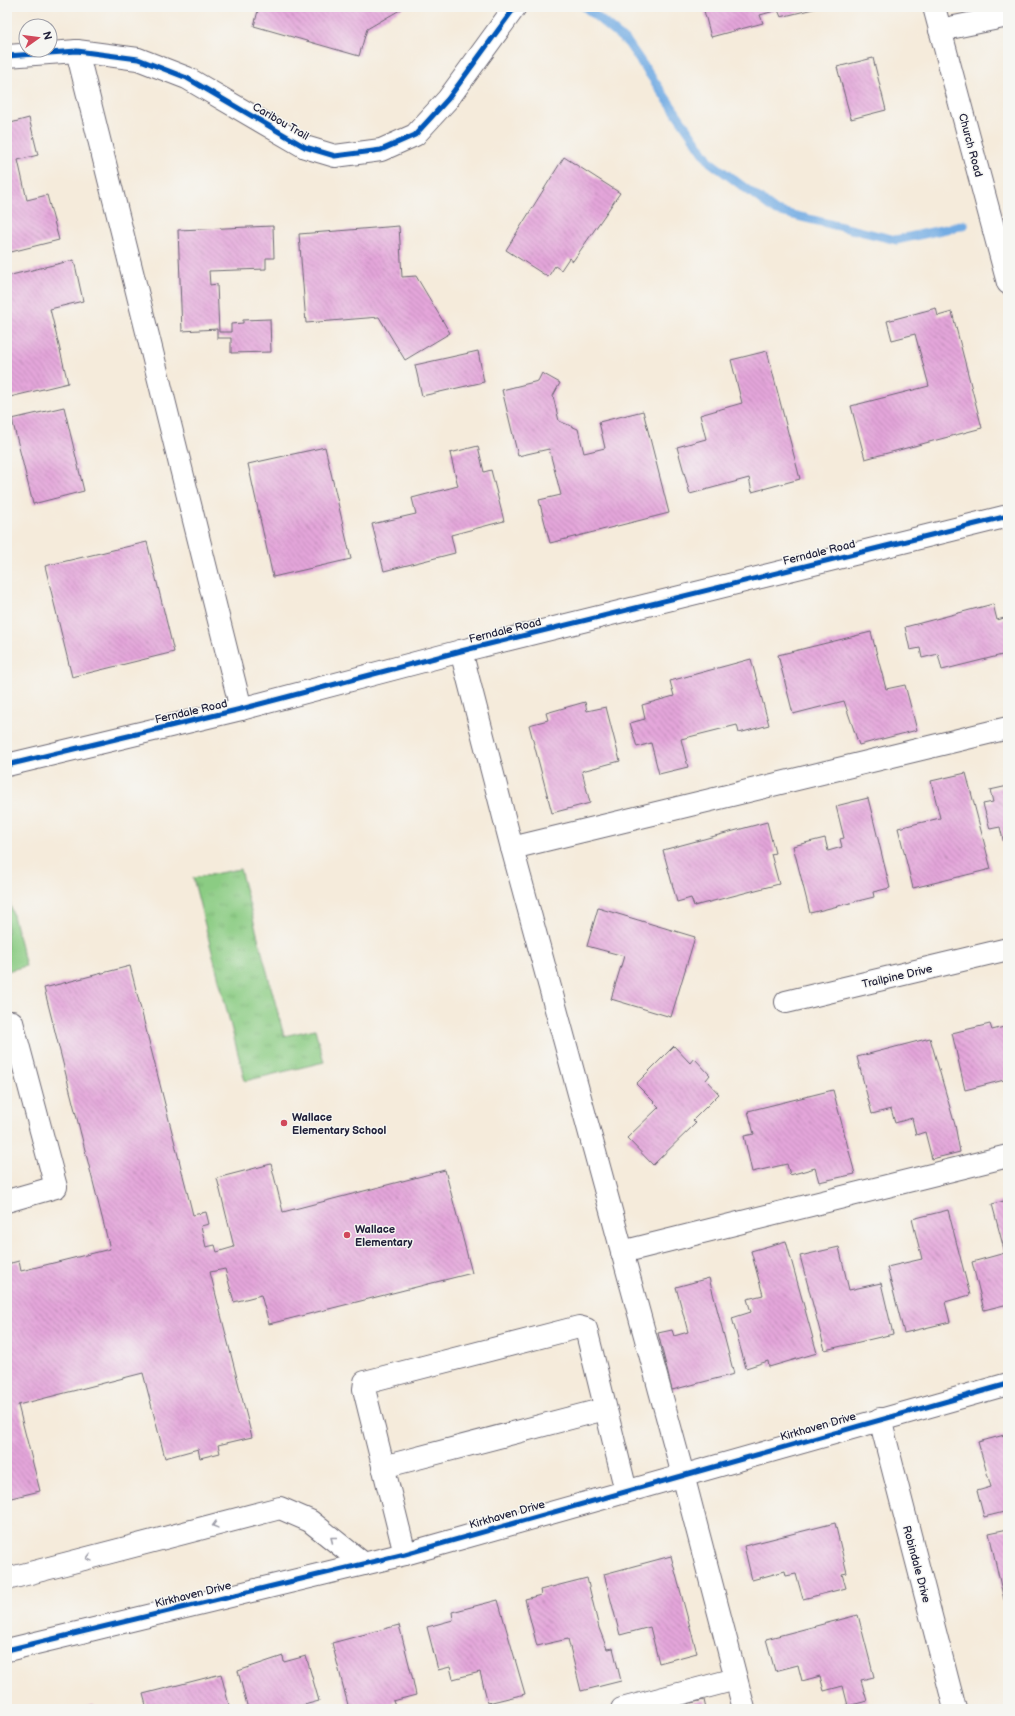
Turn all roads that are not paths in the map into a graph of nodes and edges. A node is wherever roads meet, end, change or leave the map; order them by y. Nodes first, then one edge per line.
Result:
1 (515, 7) edge
2 (934, 7) edge
3 (1008, 16) edge
4 (940, 30) junction
5 (77, 51) junction
6 (7, 56) edge
7 (1008, 283) edge
8 (1008, 516) edge
9 (461, 651) junction
10 (241, 709) junction
11 (1008, 728) edge
12 (8, 762) edge
13 (512, 848) junction
14 (1008, 949) edge
15 (786, 1002) dead end
16 (7, 1023) edge
17 (1008, 1156) edge
18 (7, 1201) edge
19 (622, 1252) junction
20 (1008, 1384) edge
21 (605, 1409) junction
22 (880, 1419) junction
23 (383, 1467) junction
24 (683, 1474) junction
25 (626, 1491) junction
26 (404, 1554) junction
27 (364, 1564) junction
28 (7, 1579) edge
29 (7, 1650) edge
30 (736, 1679) junction
31 (622, 1709) edge
32 (744, 1709) edge
33 (955, 1709) edge

1 - 5 street, Caribou Trail
2 - 4 street, Church Road
3 - 4 street
4 - 7 street, Church Road
5 - 6 street, Caribou Trail
5 - 10 street
8 - 9 street, Ferndale Road
9 - 10 street, Ferndale Road
9 - 13 street
10 - 12 street, Ferndale Road
11 - 13 street
13 - 19 street
14 - 15 street, Trailpine Drive
16 - 18 street
17 - 19 street
19 - 24 street
20 - 22 street, Kirkhaven Drive
21 - 23 street
21 - 23 street
21 - 25 street
22 - 24 street, Kirkhaven Drive
22 - 33 street, Robindale Drive
23 - 26 street
24 - 25 street, Kirkhaven Drive
24 - 30 street
25 - 26 street, Kirkhaven Drive
26 - 27 street, Kirkhaven Drive
27 -> 28 street
27 - 29 street, Kirkhaven Drive
30 - 31 street
30 - 32 street

